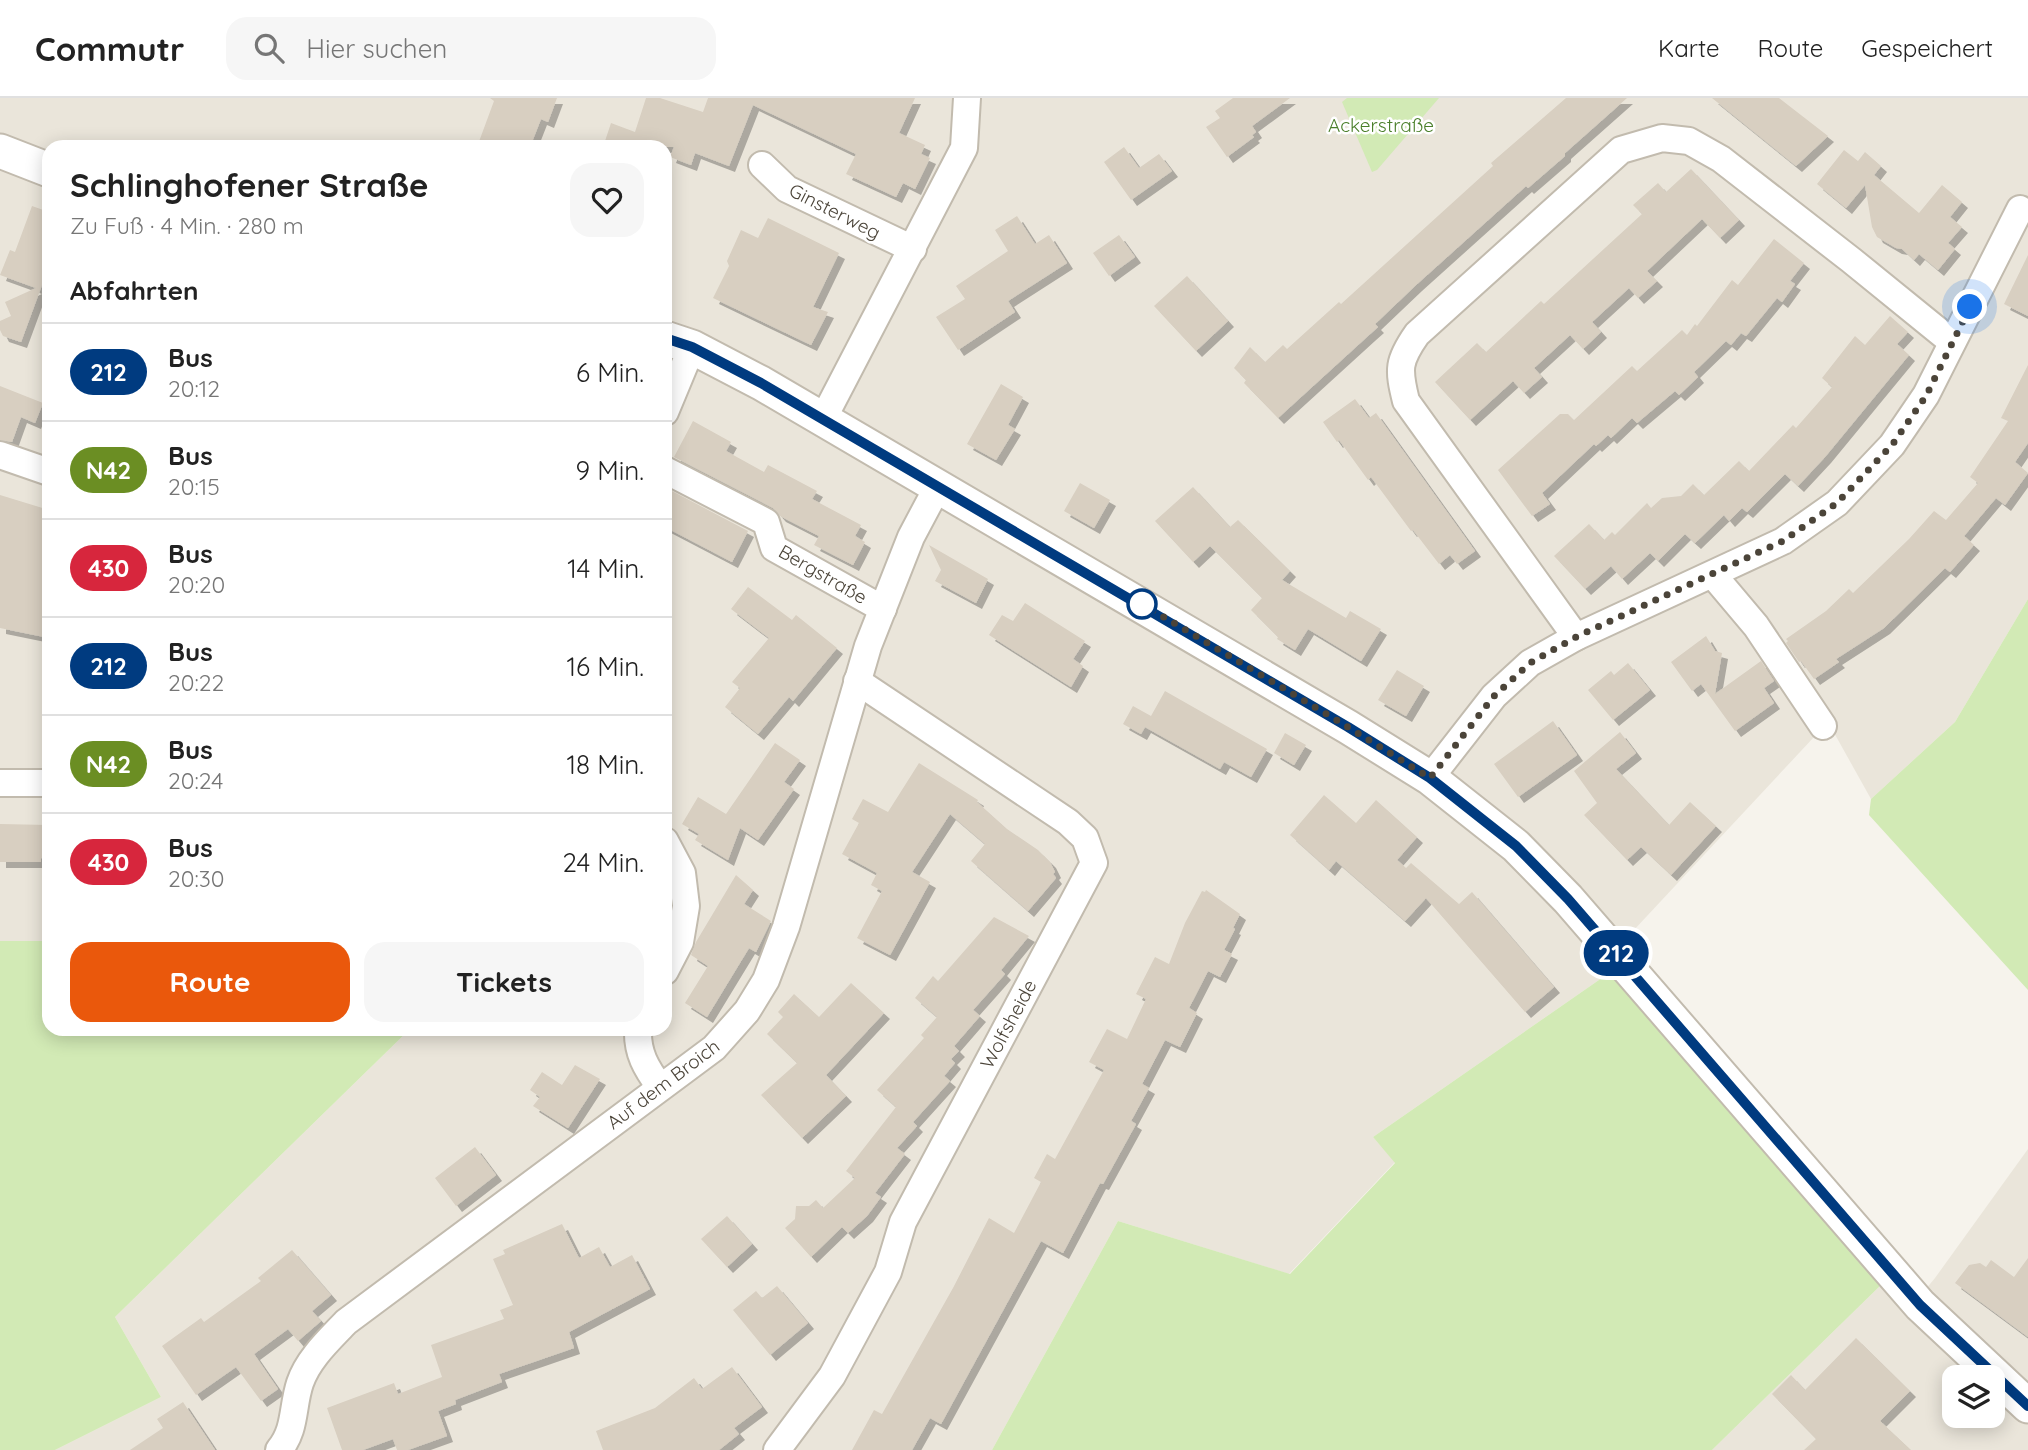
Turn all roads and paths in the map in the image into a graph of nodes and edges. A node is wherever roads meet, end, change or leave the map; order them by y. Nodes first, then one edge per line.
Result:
1 (967, 98) edge
2 (0, 151) edge
3 (762, 165) dead end
4 (42, 167) edge
5 (2020, 209) dead end
6 (913, 249) junction
7 (678, 342) edge
8 (1952, 342) junction
9 (672, 374) edge
10 (823, 419) junction
11 (0, 454) edge
12 (42, 469) edge
13 (672, 475) edge
14 (937, 488) junction
15 (1713, 575) junction
16 (883, 609) junction
17 (1576, 637) junction
18 (857, 681) junction
19 (1823, 726) dead end
20 (1430, 778) junction
21 (0, 783) edge
22 (42, 783) edge
23 (672, 854) edge
24 (672, 957) edge
25 (638, 1036) edge
26 (660, 1087) junction
27 (2028, 1406) edge
28 (291, 1443) edge
29 (777, 1450) edge

1 - 6 street
2 - 4 street
3 - 6 street, Ginsterweg
5 - 8 street
6 - 10 street
7 - 9 street
7 - 10 street
8 - 15 street
8 - 17 street
10 - 14 street
11 - 12 street
13 - 16 street, Bergstraße
14 - 16 street, Auf dem Broich
14 - 20 street
15 - 17 street
15 - 19 street
16 - 18 street, Auf dem Broich
17 - 20 street
18 - 26 street, Auf dem Broich
18 - 29 street, Wolfsheide
20 - 27 street
21 - 22 street
23 - 24 street
25 - 26 street
26 - 28 street, Auf dem Broich

